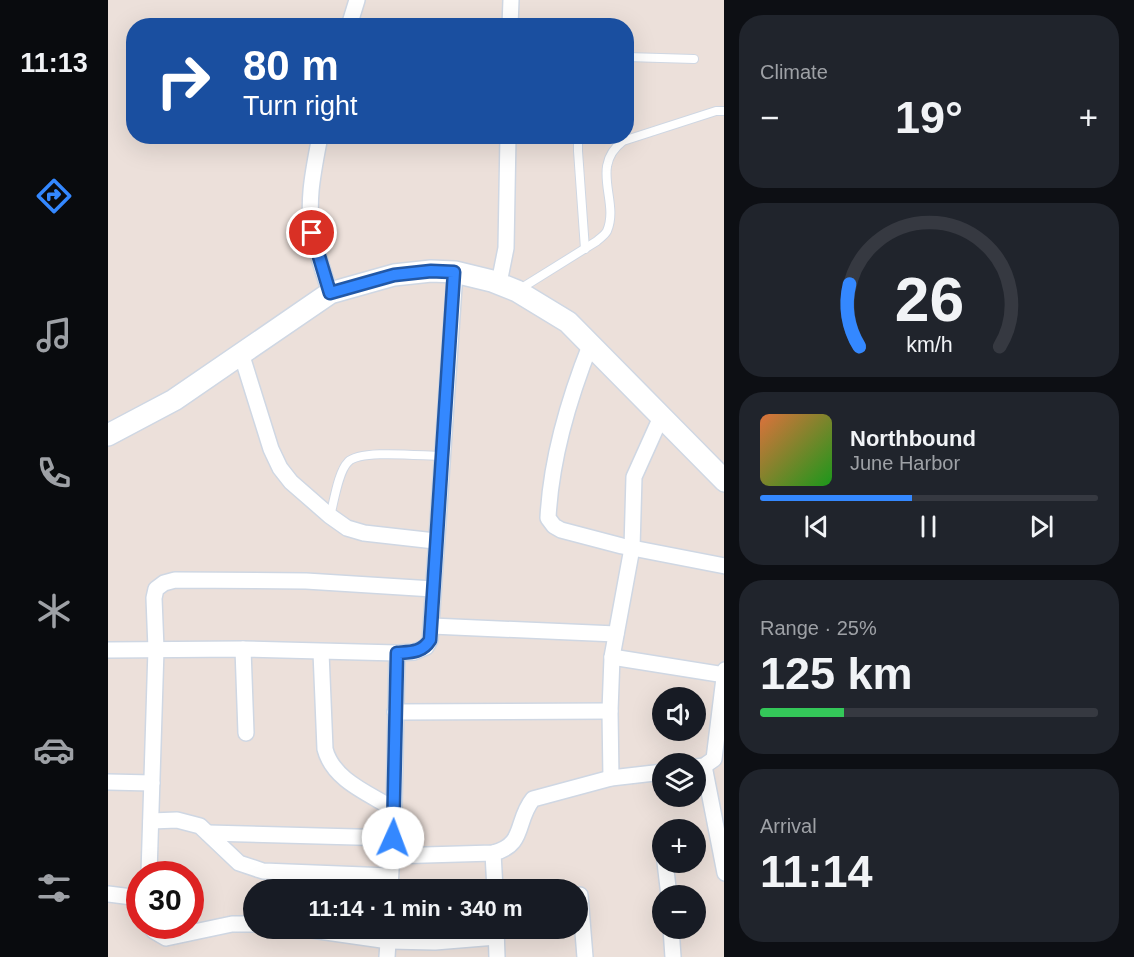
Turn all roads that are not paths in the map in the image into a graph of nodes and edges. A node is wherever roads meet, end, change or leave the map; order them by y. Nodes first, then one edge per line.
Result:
1 (357, 0) edge
2 (511, 0) edge
3 (351, 18) edge
4 (510, 18) edge
5 (634, 57) edge
6 (694, 59) dead end
7 (724, 111) edge
8 (634, 137) edge
9 (319, 144) edge
10 (508, 144) edge
11 (578, 144) edge
12 (619, 144) edge
13 (585, 249) junction
14 (454, 272) junction
15 (508, 287) junction
16 (330, 293) junction
17 (591, 343) junction
18 (241, 353) junction
19 (661, 417) junction
20 (108, 435) edge
21 (441, 456) junction
22 (724, 481) edge
23 (330, 516) junction
24 (435, 541) junction
25 (632, 548) junction
26 (724, 566) edge
27 (433, 589) junction
28 (432, 626) junction
29 (616, 634) junction
30 (156, 649) junction
31 (243, 649) junction
32 (108, 650) edge
33 (321, 652) junction
34 (397, 653) junction
35 (612, 657) junction
36 (724, 673) edge
37 (609, 711) junction
38 (394, 712) junction
39 (246, 733) dead end
40 (706, 763) edge
41 (652, 773) edge
42 (611, 778) junction
43 (108, 782) edge
44 (152, 783) junction
45 (706, 786) edge
46 (394, 808) junction
47 (151, 821) junction
48 (208, 833) junction
49 (721, 835) edge
50 (393, 838) junction
51 (493, 853) junction
52 (391, 856) junction
53 (149, 861) edge
54 (724, 873) edge
55 (351, 879) edge
56 (390, 879) edge
57 (494, 879) edge
58 (108, 894) edge
59 (126, 896) edge
60 (243, 924) edge
61 (204, 931) edge
62 (389, 939) edge
63 (402, 939) edge
64 (474, 939) edge
65 (496, 939) edge
66 (584, 939) edge
67 (672, 939) edge
68 (436, 949) edge
69 (387, 957) edge
70 (497, 957) edge
71 (585, 957) edge
72 (673, 957) edge

1 - 3 street
2 - 4 street
5 - 6 lane
7 - 8 lane
9 - 16 street
10 - 15 street
11 - 13 lane
12 - 13 lane
13 - 15 lane
14 - 15 main road
14 - 16 main road
14 - 21 street
15 - 17 main road
16 - 18 main road
17 - 19 main road
17 - 25 street
18 - 20 main road
18 - 23 street
19 - 22 main road
19 - 25 street
21 - 23 lane
21 - 24 street
23 - 24 street
24 - 27 street
25 - 26 street
25 - 29 street
27 - 28 street
27 - 30 street
28 - 29 street
28 - 34 street
29 - 35 street
30 - 31 street
30 - 32 street
30 - 44 street
31 - 33 street
31 - 39 street
33 - 34 street
33 - 46 street
34 - 38 street
35 - 36 street
35 - 37 street
36 - 40 street
37 - 38 street
37 - 42 street
38 - 46 street
41 - 42 street
42 - 51 street
43 - 44 street
44 - 47 street
45 - 49 street
46 - 50 street
47 - 48 street
47 - 53 street
48 - 50 street
48 - 55 street
49 - 54 street
50 - 52 street
51 - 52 street
51 - 57 street
52 - 56 street
58 - 59 street
60 - 61 street
62 - 69 street
63 - 68 street
64 - 68 street
65 - 70 street
66 - 71 street
67 - 72 street

